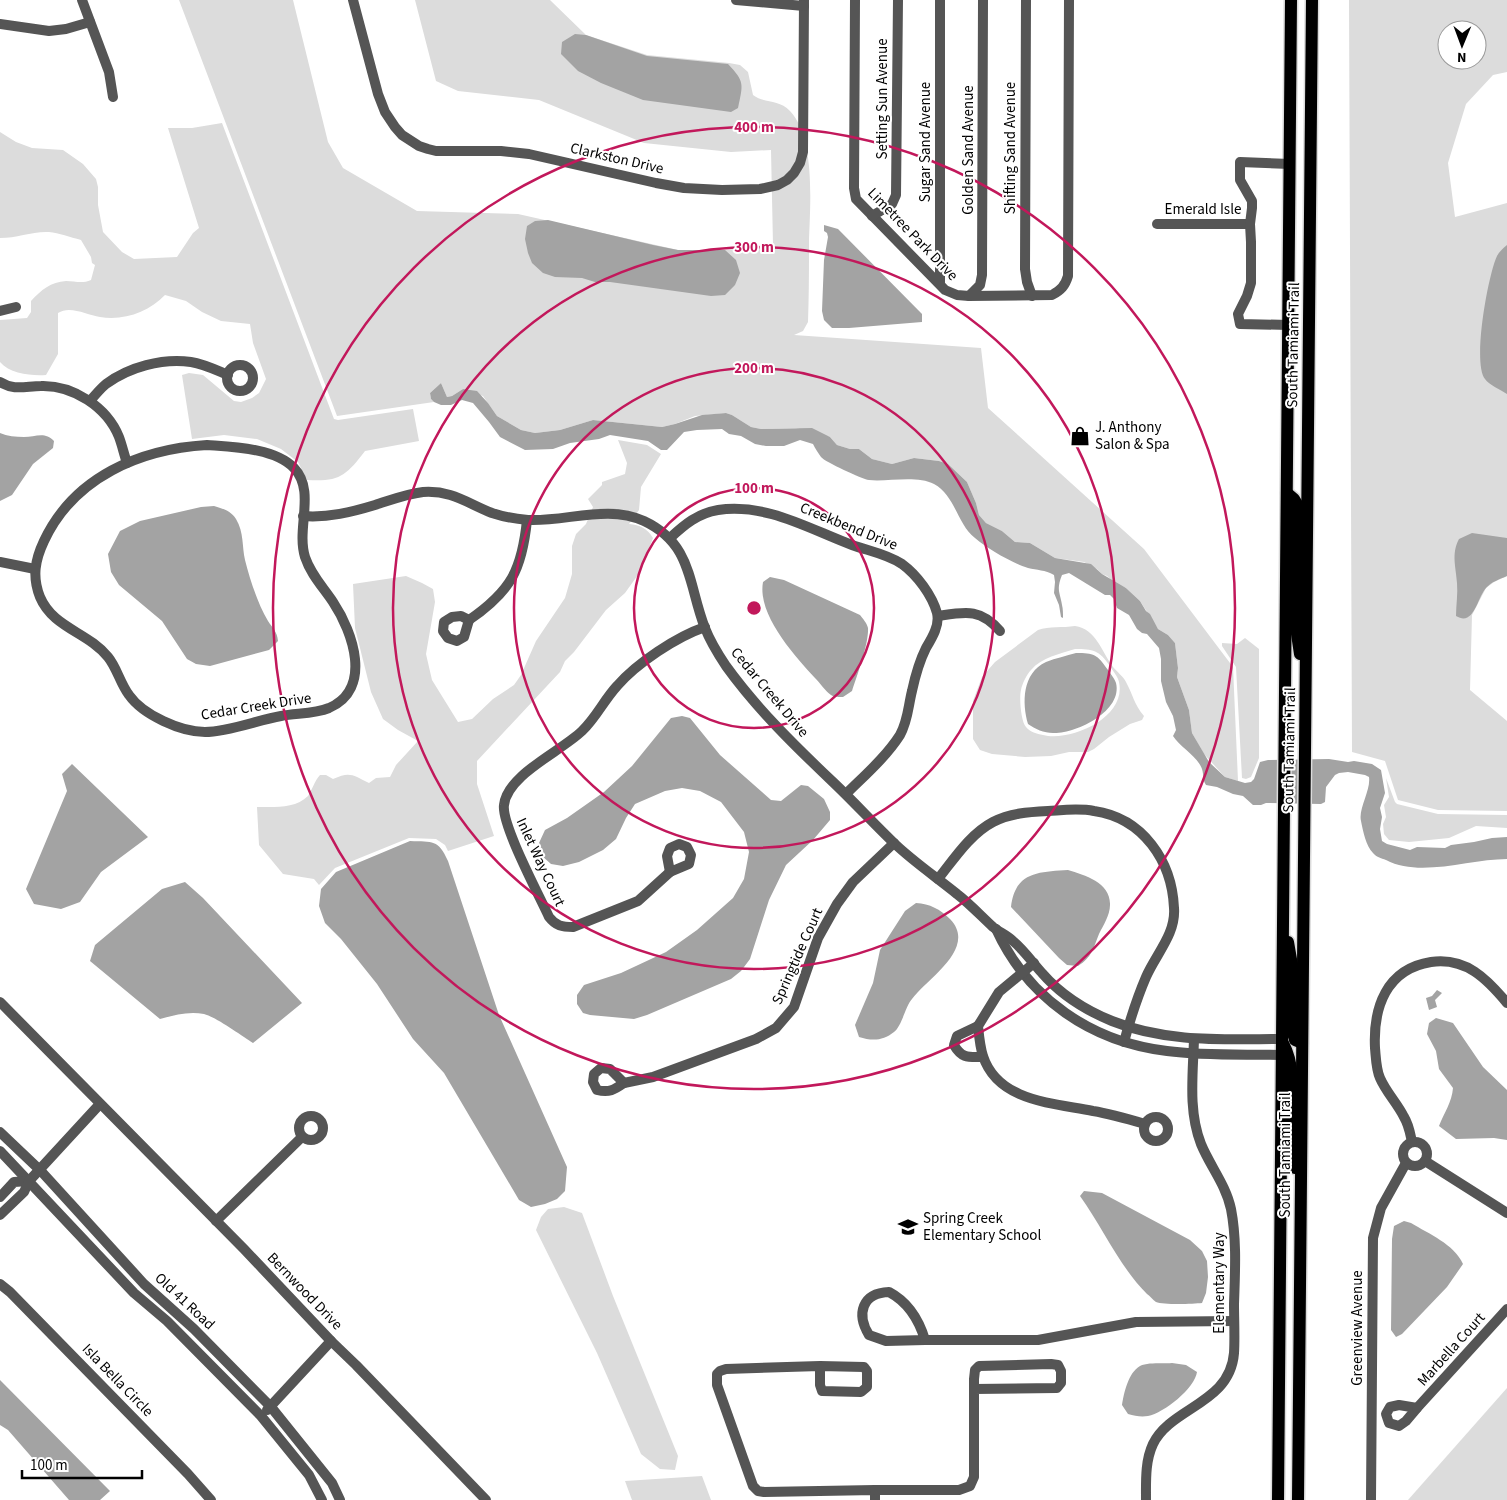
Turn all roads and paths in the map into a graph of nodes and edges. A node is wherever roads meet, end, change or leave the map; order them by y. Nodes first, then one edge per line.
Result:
1 (82, 0) edge
2 (353, 0) edge
3 (736, 0) edge
4 (855, 0) edge
5 (898, 0) edge
6 (940, 0) edge
7 (984, 0) edge
8 (1026, 0) edge
9 (1069, 0) edge
10 (1291, 0) edge
11 (1312, 0) edge
12 (804, 3) edge
13 (90, 22) junction
14 (0, 24) edge
15 (113, 97) dead end
16 (1290, 164) junction
17 (872, 216) junction
18 (1157, 224) dead end
19 (1250, 224) junction
20 (940, 284) junction
21 (969, 296) junction
22 (1032, 296) junction
23 (16, 307) dead end
24 (0, 311) edge
25 (1289, 325) junction
26 (228, 375) dead end
27 (0, 382) edge
28 (90, 401) junction
29 (127, 463) junction
30 (1287, 493) junction
31 (303, 516) junction
32 (527, 520) junction
33 (670, 538) junction
34 (0, 562) edge
35 (35, 570) junction
36 (938, 616) junction
37 (469, 620) dead end
38 (705, 627) junction
39 (1000, 631) dead end
40 (1306, 696) junction
41 (846, 794) junction
42 (894, 843) junction
43 (670, 872) dead end
44 (938, 879) junction
45 (1283, 913) junction
46 (996, 929) junction
47 (1034, 963) junction
48 (1022, 972) junction
49 (0, 1002) edge
50 (1507, 1003) edge
51 (978, 1026) junction
52 (1128, 1027) junction
53 (1194, 1039) junction
54 (1282, 1039) junction
55 (1124, 1042) junction
56 (1302, 1044) junction
57 (1193, 1054) junction
58 (1282, 1055) junction
59 (983, 1057) junction
60 (624, 1083) dead end
61 (100, 1105) junction
62 (1145, 1124) dead end
63 (0, 1132) edge
64 (302, 1137) dead end
65 (1412, 1142) junction
66 (0, 1151) edge
67 (1425, 1161) junction
68 (1406, 1163) junction
69 (40, 1170) junction
70 (28, 1181) junction
71 (0, 1197) edge
72 (1301, 1205) junction
73 (1507, 1213) edge
74 (0, 1214) edge
75 (216, 1221) junction
76 (0, 1284) edge
77 (1507, 1309) edge
78 (1234, 1321) junction
79 (925, 1340) junction
80 (331, 1341) junction
81 (820, 1366) junction
82 (974, 1389) junction
83 (271, 1407) junction
84 (1417, 1408) dead end
85 (261, 1416) junction
86 (875, 1495) edge
87 (211, 1500) edge
88 (322, 1500) edge
89 (340, 1500) edge
90 (486, 1500) edge
91 (1146, 1500) edge
92 (1278, 1500) edge
93 (1298, 1500) edge
94 (1371, 1500) edge

1 - 13 street
2 - 12 street, Clarkston Drive
3 - 12 street
4 - 17 street, Limetree Park Drive
5 - 17 street, Setting Sun Avenue
6 - 20 street, Sugar Sand Avenue
7 - 21 street, Golden Sand Avenue
8 - 22 street, Shifting Sand Avenue
9 - 22 street, Limetree Park Drive
10 - 16 main road, South Tamiami Trail
11 - 40 main road, South Tamiami Trail
13 - 14 street
13 - 15 street
16 - 19 street, Emerald Isle
16 - 25 main road, South Tamiami Trail
17 - 20 street, Limetree Park Drive
18 - 19 street, Emerald Isle
19 - 25 street, Emerald Isle
20 - 21 street, Limetree Park Drive
21 - 22 street, Limetree Park Drive
23 - 24 street
25 - 30 main road, South Tamiami Trail
26 - 28 street
27 - 28 street
28 - 29 street
29 - 31 street, Cedar Creek Drive
29 - 35 street, Cedar Creek Drive
30 - 40 main road
30 - 45 main road, South Tamiami Trail
31 - 32 street, Cedar Creek Drive
31 - 35 street, Cedar Creek Drive
32 - 33 street, Cedar Creek Drive
32 - 37 street
33 - 36 street, Creekbend Drive
33 - 38 street, Cedar Creek Drive
34 - 35 street
36 - 39 street
36 - 41 street
38 - 41 street, Cedar Creek Drive
38 - 43 street, Inlet Way Court
40 - 56 main road, South Tamiami Trail
41 - 42 street, Cedar Creek Drive
42 - 44 street, Cedar Creek Drive
42 - 60 street, Springtide Court
44 - 46 street, Cedar Creek Drive
44 - 52 street
45 - 54 main road, South Tamiami Trail
45 - 56 main road
46 - 47 street, Cedar Creek Drive
46 - 48 street, Cedar Creek Drive
47 - 48 street
47 - 52 street, Cedar Creek Drive
48 - 51 street
48 - 55 street, Cedar Creek Drive
49 - 61 street, Bernwood Drive
50 - 65 street
51 - 59 street
51 - 59 street
52 - 53 street, Cedar Creek Drive
52 - 55 street
53 - 54 street, Cedar Creek Drive
53 - 57 street, Elementary Way
54 - 58 main road, South Tamiami Trail
54 - 72 main road
55 - 57 street, Cedar Creek Drive
56 - 72 main road, South Tamiami Trail
57 - 58 street, Cedar Creek Drive
57 - 78 street, Elementary Way
58 - 92 main road, South Tamiami Trail
59 - 62 street
61 - 69 street
61 - 75 street, Bernwood Drive
63 - 69 street, Old 41 Road
64 - 75 street
65 - 67 street
65 - 68 street
66 - 70 street, Old 41 Road
67 - 68 street
67 - 73 street
68 - 94 street, Greenview Avenue
69 - 70 street
69 - 83 street, Old 41 Road
70 - 71 street
70 - 74 street
70 - 85 street, Old 41 Road
72 - 93 main road, South Tamiami Trail
75 - 80 street, Bernwood Drive
76 - 87 street, Isla Bella Circle
77 - 84 street, Marbella Court
78 - 79 street
78 - 91 street, Elementary Way
79 - 79 street
80 - 83 street
80 - 90 street, Bernwood Drive
81 - 81 street
81 - 86 street
82 - 82 street
82 - 86 street
83 - 85 street
83 - 89 street, Old 41 Road
85 - 88 street, Old 41 Road

